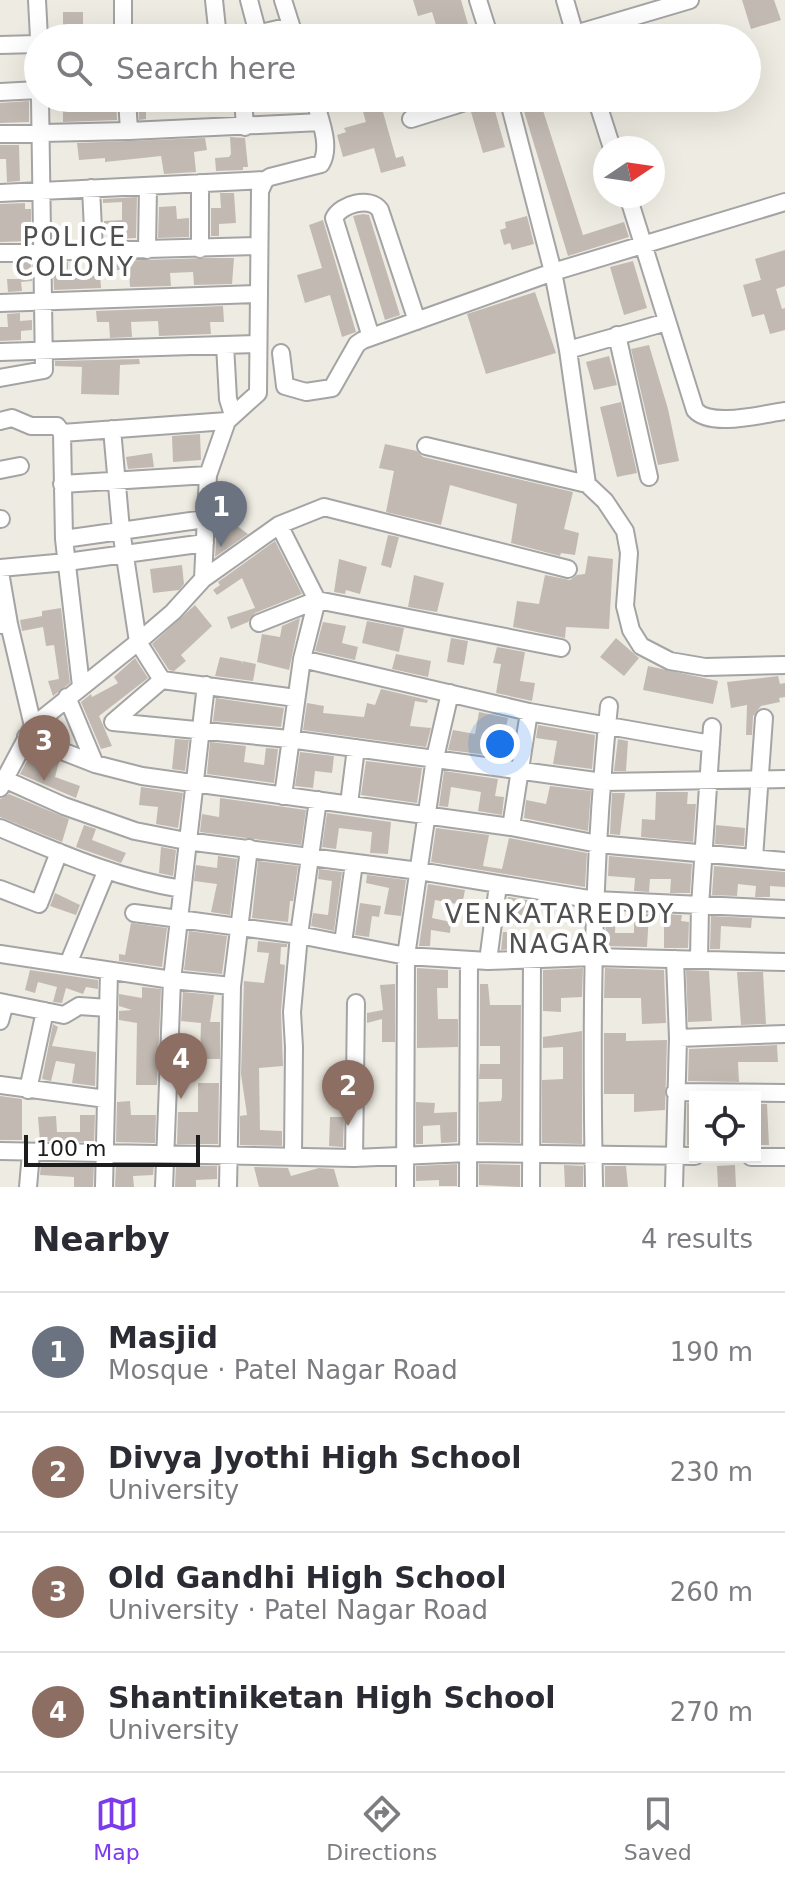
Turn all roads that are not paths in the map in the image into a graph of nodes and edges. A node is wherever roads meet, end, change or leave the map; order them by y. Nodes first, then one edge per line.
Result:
1 (37, 0) edge
2 (123, 0) edge
3 (214, 0) edge
4 (249, 0) edge
5 (283, 0) edge
6 (478, 0) edge
7 (565, 0) edge
8 (690, 0) edge
9 (38, 24) edge
10 (123, 24) edge
11 (217, 24) edge
12 (255, 24) edge
13 (290, 24) edge
14 (486, 24) edge
15 (572, 24) edge
16 (614, 24) edge
17 (24, 44) edge
18 (0, 45) edge
19 (24, 91) edge
20 (0, 92) edge
21 (40, 112) edge
22 (128, 112) edge
23 (244, 112) edge
24 (318, 112) edge
25 (433, 112) edge
26 (512, 112) edge
27 (600, 112) edge
28 (411, 119) dead end
29 (321, 122) junction
30 (245, 127) junction
31 (129, 131) junction
32 (41, 132) junction
33 (0, 134) edge
34 (608, 136) edge
35 (265, 180) junction
36 (200, 183) junction
37 (148, 186) junction
38 (91, 188) junction
39 (40, 190) junction
40 (0, 193) edge
41 (785, 202) edge
42 (632, 208) edge
43 (257, 246) junction
44 (644, 246) junction
45 (200, 249) junction
46 (147, 250) junction
47 (94, 251) junction
48 (0, 253) edge
49 (41, 253) junction
50 (553, 272) junction
51 (258, 294) junction
52 (44, 302) junction
53 (0, 303) edge
54 (417, 321) junction
55 (667, 322) junction
56 (617, 335) junction
57 (371, 337) junction
58 (257, 344) junction
59 (225, 345) junction
60 (44, 350) junction
61 (568, 350) junction
62 (0, 352) edge
63 (281, 353) dead end
64 (0, 378) edge
65 (785, 411) edge
66 (230, 418) junction
67 (0, 421) edge
68 (112, 429) junction
69 (62, 433) junction
70 (426, 446) dead end
71 (20, 466) dead end
72 (0, 470) edge
73 (208, 475) junction
74 (649, 477) dead end
75 (117, 483) junction
76 (62, 484) junction
77 (587, 484) junction
78 (205, 519) junction
79 (279, 525) junction
80 (121, 530) junction
81 (64, 539) junction
82 (205, 543) junction
83 (125, 554) junction
84 (67, 562) junction
85 (568, 569) dead end
86 (0, 570) edge
87 (203, 579) junction
88 (317, 600) junction
89 (259, 623) dead end
90 (5, 625) edge
91 (138, 642) junction
92 (561, 648) dead end
93 (302, 659) junction
94 (17, 664) junction
95 (785, 665) edge
96 (0, 667) edge
97 (162, 680) junction
98 (206, 685) junction
99 (81, 686) junction
100 (450, 693) junction
101 (67, 697) junction
102 (296, 698) junction
103 (609, 706) dead end
104 (529, 712) junction
105 (764, 718) dead end
106 (607, 725) junction
107 (200, 729) junction
108 (29, 731) junction
109 (289, 739) junction
110 (356, 748) junction
111 (435, 758) junction
112 (95, 764) junction
113 (519, 770) junction
114 (785, 779) edge
115 (760, 780) junction
116 (603, 782) junction
117 (708, 782) junction
118 (2, 783) edge
119 (195, 784) junction
120 (283, 796) junction
121 (318, 800) junction
122 (349, 804) junction
123 (426, 814) junction
124 (511, 827) junction
125 (0, 828) edge
126 (186, 841) junction
127 (598, 844) junction
128 (249, 848) junction
129 (59, 852) junction
130 (703, 852) junction
131 (310, 858) junction
132 (754, 858) junction
133 (785, 861) edge
134 (354, 863) junction
135 (419, 871) junction
136 (106, 872) junction
137 (498, 885) junction
138 (0, 889) edge
139 (182, 889) junction
140 (595, 900) junction
141 (700, 906) junction
142 (785, 909) edge
143 (134, 913) dead end
144 (180, 919) junction
145 (241, 927) junction
146 (299, 935) junction
147 (343, 943) junction
148 (0, 954) edge
149 (406, 956) junction
150 (593, 957) junction
151 (532, 959) junction
152 (675, 959) junction
153 (699, 959) junction
154 (469, 960) junction
155 (488, 961) junction
156 (785, 962) edge
157 (68, 964) junction
158 (109, 971) junction
159 (172, 980) junction
160 (232, 986) junction
161 (2, 1002) edge
162 (356, 1003) dead end
163 (108, 1008) junction
164 (45, 1011) junction
165 (0, 1021) edge
166 (785, 1034) edge
167 (678, 1038) junction
168 (0, 1085) edge
169 (28, 1090) junction
170 (675, 1092) junction
171 (785, 1093) edge
172 (106, 1099) junction
173 (0, 1151) edge
174 (31, 1153) junction
175 (468, 1153) junction
176 (531, 1154) junction
177 (594, 1154) junction
178 (105, 1155) junction
179 (163, 1155) junction
180 (228, 1155) junction
181 (293, 1155) junction
182 (674, 1156) junction
183 (689, 1156) edge
184 (405, 1157) junction
185 (761, 1157) edge
186 (785, 1157) edge
187 (354, 1158) junction
188 (28, 1187) edge
189 (104, 1187) edge
190 (164, 1187) edge
191 (228, 1187) edge
192 (405, 1187) edge
193 (468, 1187) edge
194 (531, 1187) edge
195 (594, 1187) edge
196 (674, 1187) edge

1 - 9 street
2 - 10 street
3 - 11 street
4 - 12 street
5 - 13 street
6 - 14 street
7 - 15 street
8 - 16 street
17 - 18 street
19 - 20 street
21 - 32 street
22 - 31 street
23 - 30 street
24 - 29 street
25 - 28 street
26 - 50 street
27 - 34 street
29 - 30 street
29 - 35 street
30 - 31 street
31 - 32 street
32 - 33 street
32 - 39 street
35 - 36 street
35 - 43 street
36 - 37 street
36 - 45 street
37 - 38 street
37 - 46 street
38 - 39 street
38 - 47 street
39 - 40 street
39 - 49 street
41 - 44 street
42 - 44 street
43 - 45 street
43 - 51 street
44 - 50 street
44 - 55 street
45 - 46 street
46 - 47 street
47 - 49 street
48 - 49 street
49 - 52 street
50 - 54 street
50 - 61 street
51 - 52 street
51 - 58 street
52 - 53 street
52 - 60 street
54 - 57 street
54 - 57 street
55 - 56 street
55 - 65 street
56 - 61 street
56 - 74 street
57 - 63 street
58 - 59 street
58 - 66 street
59 - 60 street
59 - 66 street
60 - 62 street
60 - 64 street
61 - 77 street
66 - 68 street
66 - 73 street
67 - 69 street
68 - 69 street
68 - 75 street
69 - 76 street
70 - 77 street
71 - 72 street
73 - 75 street
73 - 78 street
75 - 76 street
75 - 80 street
76 - 81 street
77 - 95 street
78 - 80 street
78 - 82 street
79 - 85 street
79 - 87 street
79 - 88 street
80 - 81 street
80 - 83 street
81 - 84 street
82 - 83 street
82 - 87 street
83 - 84 street
83 - 91 street
84 - 86 street
84 - 99 street
86 - 90 street
87 - 91 street
88 - 89 street
88 - 92 street
88 - 93 street
90 - 94 street
91 - 97 street
91 - 99 street
93 - 100 street
93 - 102 street
94 - 96 street
94 - 108 street
97 - 98 street
97 - 107 street
98 - 102 street
98 - 107 street
99 - 101 street
100 - 104 street
100 - 111 street
101 - 108 street
101 - 112 street
102 - 109 street
103 - 106 street
104 - 106 street
104 - 113 street
105 - 115 street
106 - 116 street
106 - 117 street
107 - 109 street
107 - 119 street
108 - 112 street
108 - 118 street
109 - 110 street
109 - 120 street
110 - 111 street
110 - 122 street
111 - 113 street
111 - 123 street
112 - 119 street
113 - 116 street
113 - 124 street
114 - 115 street
115 - 117 street
115 - 132 street
116 - 117 street
116 - 127 street
117 - 130 street
118 - 126 street
119 - 120 street
119 - 126 street
120 - 121 street
121 - 122 street
121 - 131 street
122 - 123 street
123 - 124 street
123 - 135 street
124 - 127 street
125 - 129 street
126 - 128 street
126 - 139 street
127 - 130 street
127 - 140 street
128 - 131 street
128 - 145 street
129 - 136 street
129 - 138 street
130 - 132 street
130 - 141 street
131 - 134 street
131 - 146 street
132 - 133 street
134 - 135 street
134 - 147 street
135 - 137 street
135 - 149 street
136 - 139 street
136 - 157 street
137 - 140 street
137 - 155 street
139 - 144 street
140 - 141 street
140 - 150 street
141 - 142 street
141 - 153 street
143 - 144 street
144 - 145 street
144 - 159 street
145 - 146 street
145 - 160 street
146 - 147 street
146 - 181 street
147 - 149 street
148 - 157 street
149 - 154 street
149 - 184 street
150 - 151 street
150 - 152 street
150 - 177 street
151 - 155 street
151 - 176 street
152 - 153 street
152 - 167 street
153 - 156 street
154 - 155 street
154 - 175 street
157 - 158 street
158 - 159 street
158 - 163 street
159 - 160 street
159 - 179 street
160 - 180 street
161 - 164 street
161 - 165 street
162 - 187 street
163 - 164 street
163 - 172 street
164 - 169 street
166 - 167 street
167 - 170 street
168 - 169 street
169 - 172 street
170 - 171 street
170 - 182 street
172 - 178 street
173 - 174 street
174 - 178 street
174 - 188 street
175 - 176 street
175 - 184 street
175 - 193 street
176 - 177 street
176 - 194 street
177 - 182 street
177 - 195 street
178 - 179 street
178 - 189 street
179 - 180 street
179 - 190 street
180 - 181 street
180 - 191 street
181 - 187 street
182 - 183 street
182 - 196 street
184 - 187 street
184 - 192 street
185 - 186 street

